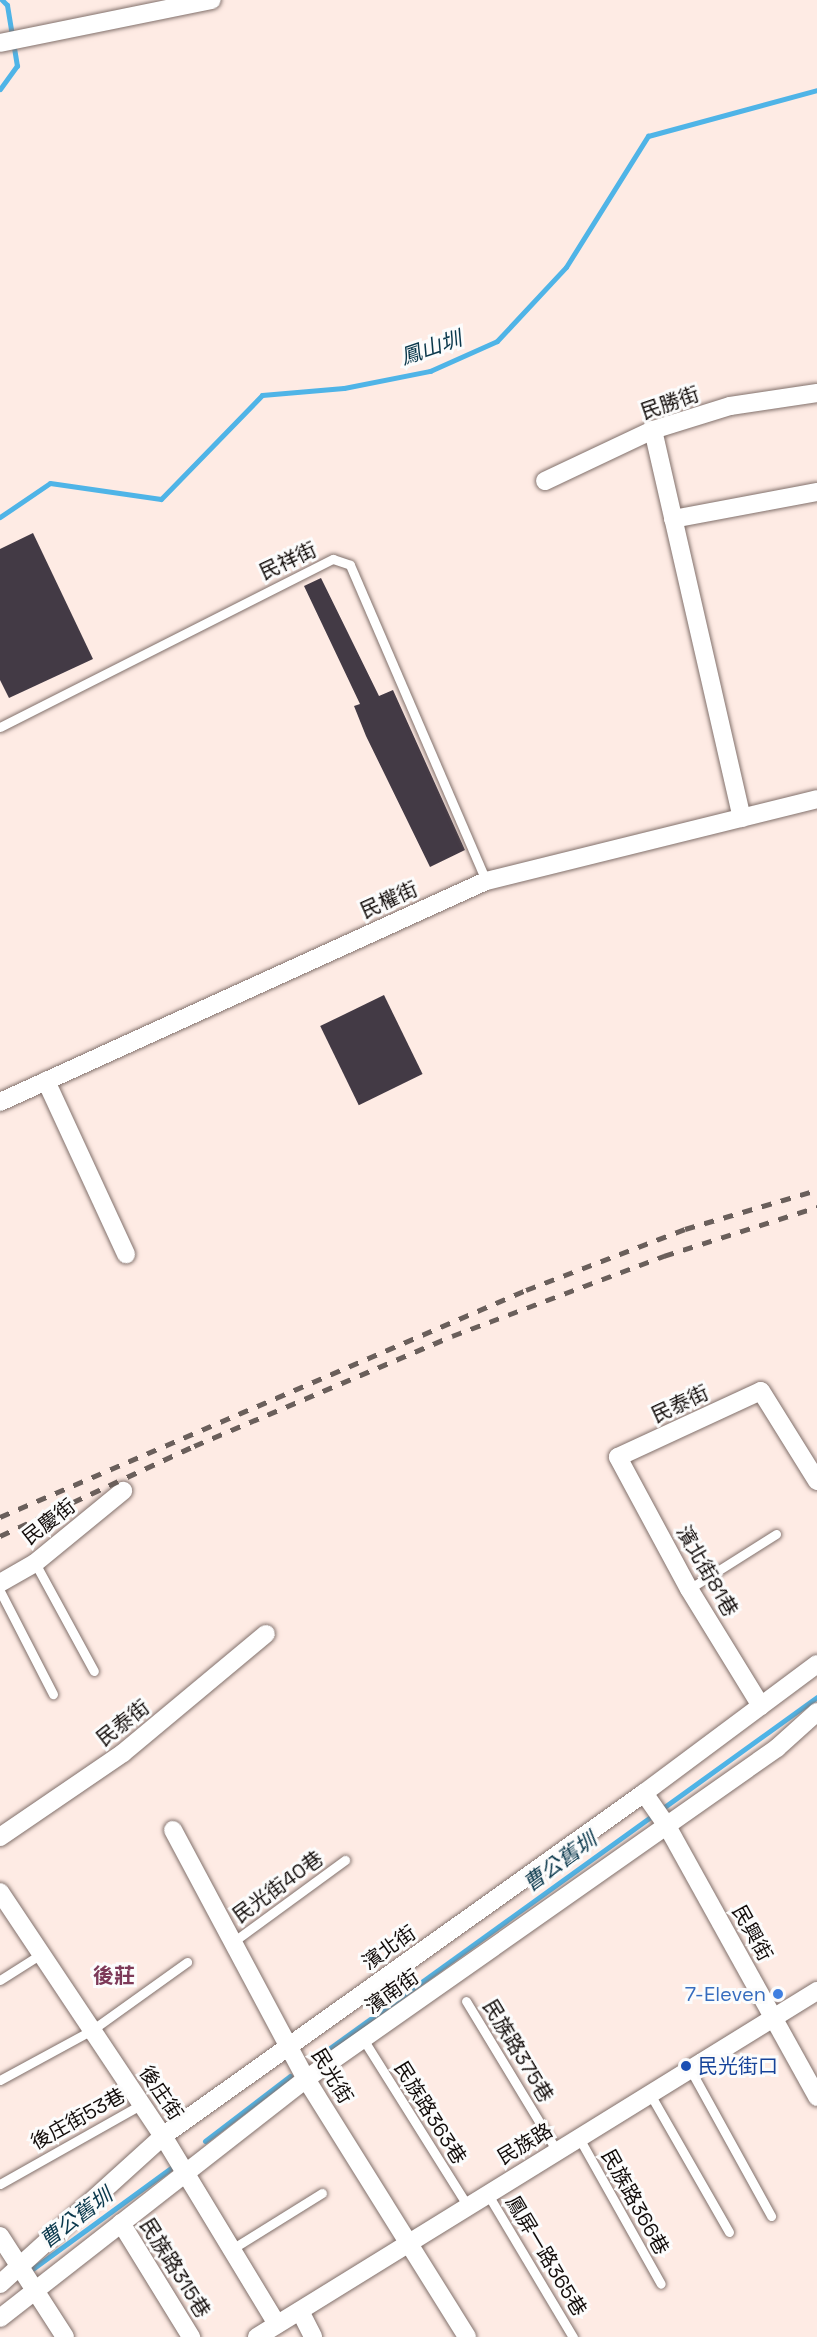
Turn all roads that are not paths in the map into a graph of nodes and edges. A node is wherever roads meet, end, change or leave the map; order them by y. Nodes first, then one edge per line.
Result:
1 (212, 0) edge
2 (0, 43) edge
3 (817, 393) edge
4 (653, 430) junction
5 (545, 481) dead end
6 (817, 492) edge
7 (673, 519) junction
8 (0, 727) edge
9 (817, 799) edge
10 (742, 818) junction
11 (486, 881) junction
12 (46, 1081) junction
13 (0, 1102) edge
14 (126, 1254) dead end
15 (618, 1457) joint
16 (817, 1481) edge
17 (123, 1491) dead end
18 (776, 1534) dead end
19 (35, 1563) junction
20 (0, 1583) edge
21 (689, 1589) junction
22 (0, 1591) edge
23 (266, 1634) dead end
24 (817, 1664) edge
25 (94, 1671) dead end
26 (53, 1694) dead end
27 (761, 1706) junction
28 (817, 1712) edge
29 (655, 1809) junction
30 (173, 1830) dead end
31 (0, 1837) edge
32 (345, 1860) dead end
33 (0, 1892) edge
34 (233, 1942) junction
35 (41, 1954) junction
36 (187, 1962) dead end
37 (0, 1980) edge
38 (817, 1991) edge
39 (466, 2001) dead end
40 (773, 2017) junction
41 (92, 2030) junction
42 (363, 2039) junction
43 (288, 2047) junction
44 (690, 2069) junction
45 (306, 2079) junction
46 (0, 2080) edge
47 (650, 2094) junction
48 (817, 2097) edge
49 (142, 2104) junction
50 (163, 2136) junction
51 (579, 2138) junction
52 (557, 2151) junction
53 (185, 2172) junction
54 (0, 2184) edge
55 (322, 2193) dead end
56 (487, 2193) junction
57 (467, 2205) junction
58 (771, 2216) dead end
59 (121, 2223) junction
60 (729, 2232) dead end
61 (0, 2236) edge
62 (408, 2243) junction
63 (232, 2249) junction
64 (26, 2277) junction
65 (0, 2284) edge
66 (661, 2284) dead end
67 (300, 2312) junction
68 (0, 2318) edge
69 (277, 2324) junction
70 (65, 2337) edge
71 (191, 2337) edge
72 (257, 2337) edge
73 (313, 2337) edge
74 (468, 2337) edge
75 (573, 2337) edge

1 - 2 street
3 - 4 street, 民勝街
4 - 5 street, 民勝街
4 - 7 street
6 - 7 street
7 - 10 street
8 - 11 lane, 民祥街
9 - 10 street, 民權街
10 - 11 street, 民權街
11 - 12 street, 民權街
12 - 13 street, 民權街
12 - 14 street
15 - 16 street, 民泰街
15 - 21 street, 濱北街81巷
17 - 19 street, 民慶街
18 - 21 lane
19 - 20 street, 民慶街
19 - 25 lane
21 - 27 street, 濱北街81巷
22 - 26 lane
23 - 31 street, 民泰街
24 - 27 street, 濱北街
27 - 29 street, 濱北街
28 - 29 street, 濱南街
29 - 40 street, 民興街
29 - 42 street, 濱南街
29 - 43 street, 濱北街
30 - 34 street, 民光街
32 - 34 lane, 民光街40巷
33 - 35 street, 後庄街
34 - 43 street, 民光街
35 - 37 lane
35 - 41 street, 後庄街
36 - 41 lane
38 - 40 street, 民族路
39 - 52 lane, 民族路375巷
40 - 44 street, 民族路
40 - 48 street, 民興街
41 - 46 lane
41 - 49 street, 後庄街
42 - 45 street, 濱南街
42 - 57 lane, 民族路363巷
43 - 45 street, 民光街
43 - 50 street, 濱北街
44 - 47 street, 民族路
44 - 58 lane
45 - 53 street, 濱南街
45 - 62 street, 民光街
47 - 51 street, 民族路
47 - 60 lane
49 - 50 street, 後庄街
49 - 54 lane, 後庄街53巷
50 - 53 street, 後庄街
50 - 64 street, 濱北街
51 - 52 street, 民族路
51 - 66 lane, 民族路366巷
52 - 56 street, 民族路
53 - 59 street, 濱南街
53 - 63 street, 後庄街
55 - 63 lane
56 - 57 street, 民族路
56 - 75 lane, 鳳屏一路365巷
57 - 62 street, 民族路
59 - 64 street, 濱南街
59 - 71 street, 民族路315巷
61 - 64 street
62 - 67 street, 民族路
62 - 74 street, 民光街
63 - 69 street, 後庄街
64 - 65 street, 濱北街
64 - 68 street, 濱南街
64 - 70 street
67 - 69 street, 民族路
67 - 73 street
69 - 72 street, 民族路

